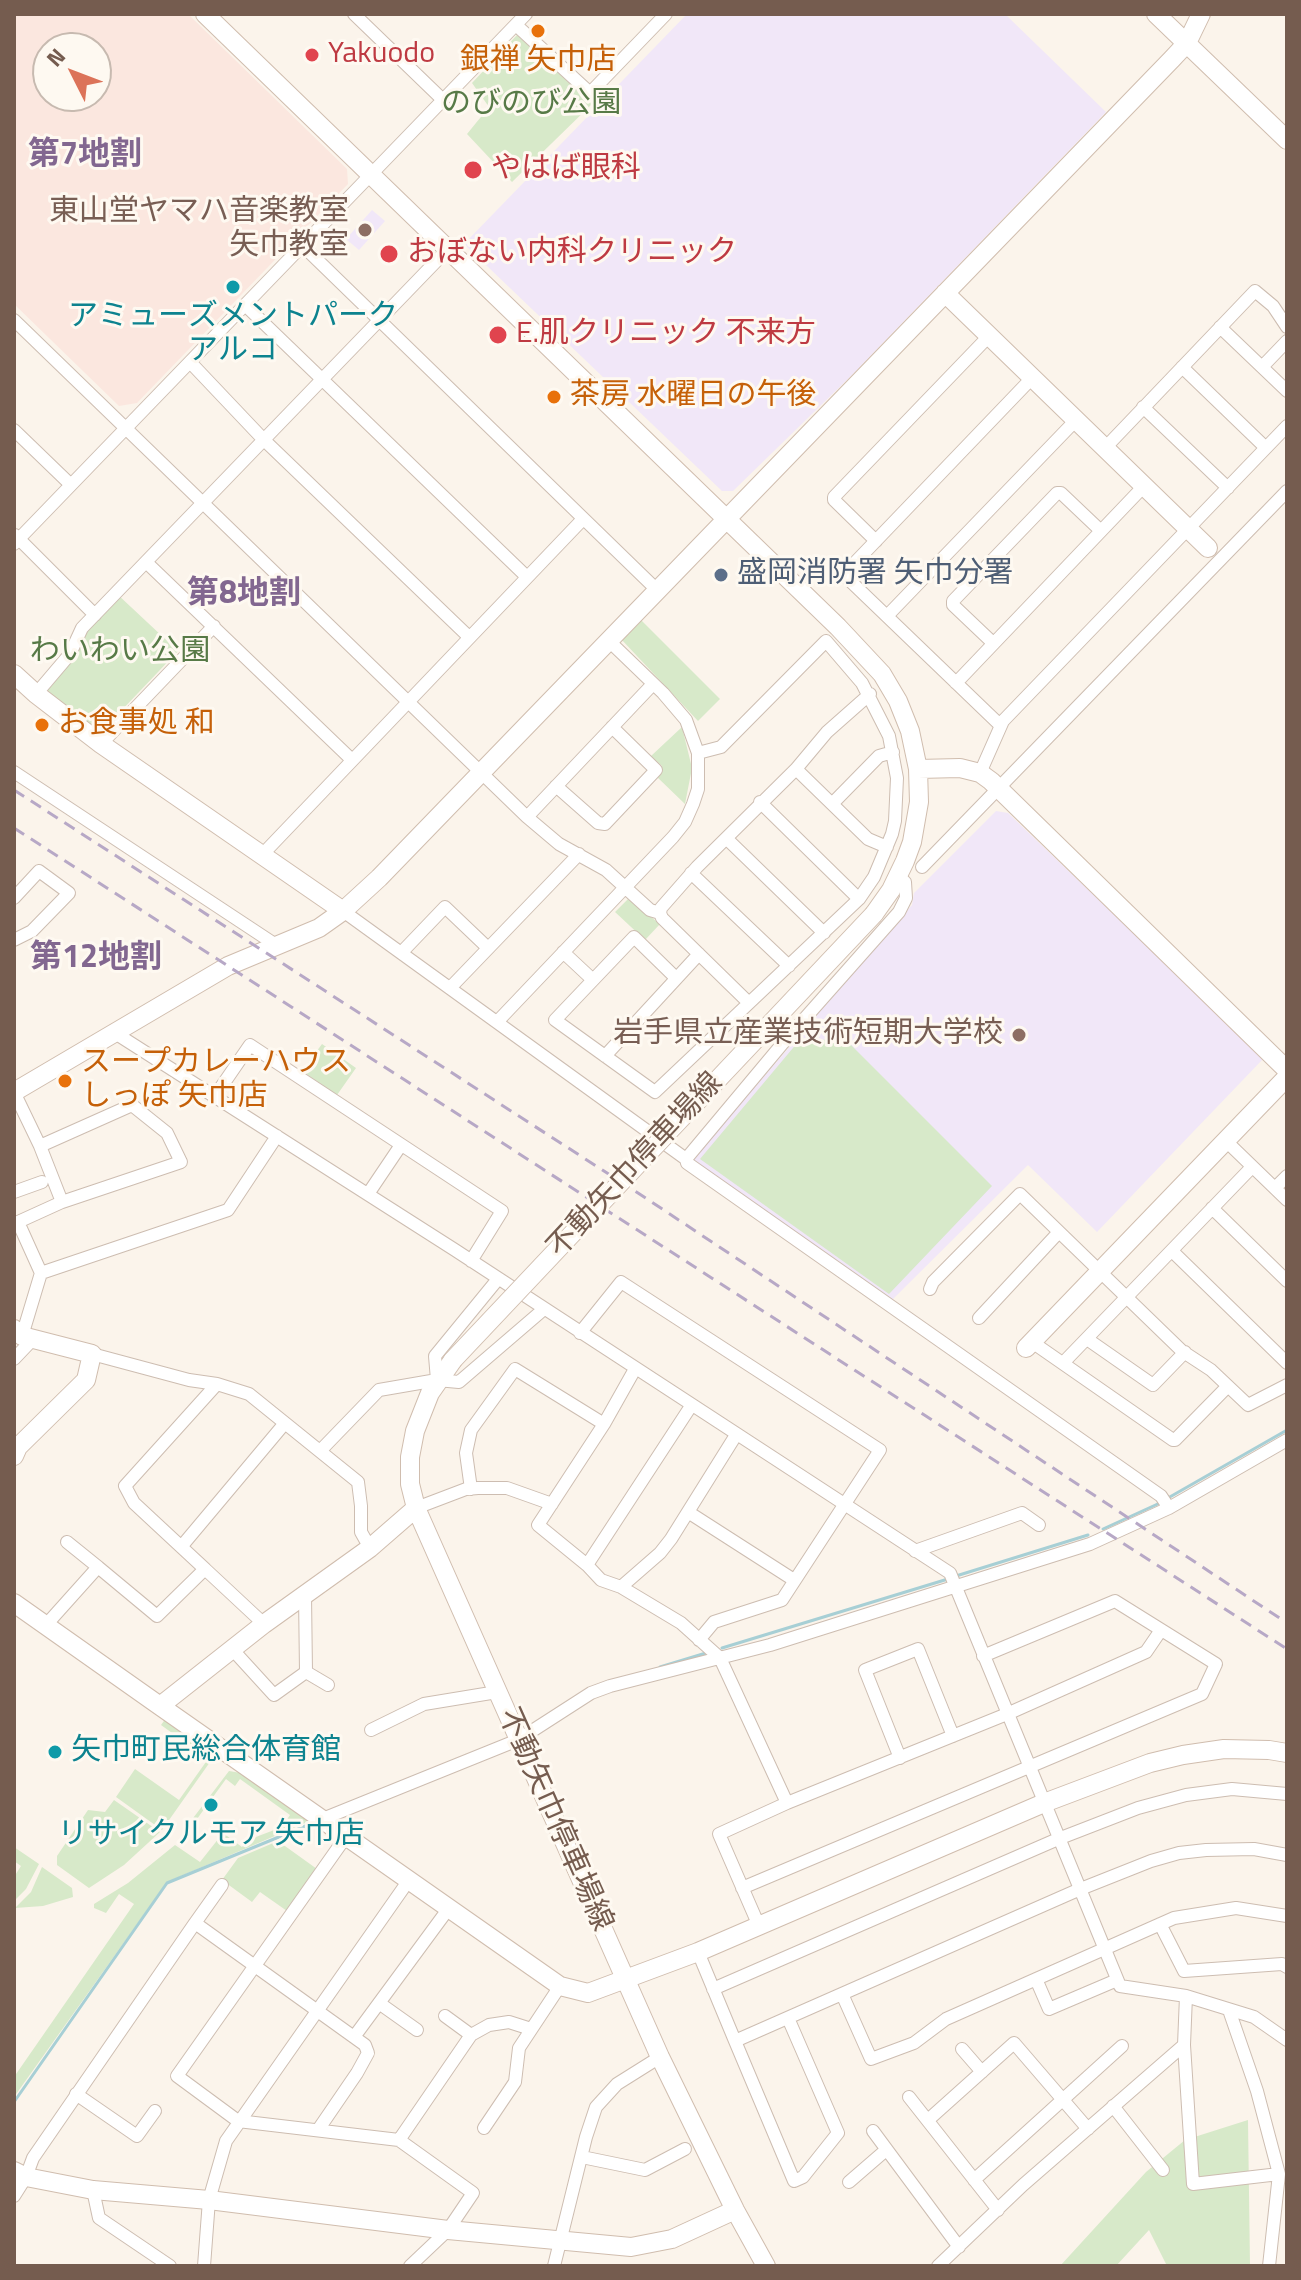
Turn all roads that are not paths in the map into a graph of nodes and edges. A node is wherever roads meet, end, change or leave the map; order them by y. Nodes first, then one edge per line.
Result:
1 (205, 14) edge
2 (354, 14) edge
3 (526, 14) edge
4 (666, 14) edge
5 (1156, 14) edge
6 (1201, 14) edge
7 (516, 25) junction
8 (1187, 43) junction
9 (443, 100) junction
10 (1287, 140) edge
11 (373, 175) junction
12 (303, 246) junction
13 (448, 249) junction
14 (945, 293) junction
15 (245, 305) junction
16 (14, 320) edge
17 (379, 320) junction
18 (1220, 327) junction
19 (1287, 327) edge
20 (989, 336) junction
21 (1287, 341) edge
22 (190, 362) junction
23 (1182, 367) junction
24 (1262, 367) junction
25 (1032, 378) junction
26 (322, 379) junction
27 (1287, 391) edge
28 (1143, 407) junction
29 (1076, 420) junction
30 (1287, 426) edge
31 (126, 428) junction
32 (14, 430) edge
33 (263, 439) junction
34 (1105, 448) junction
35 (1266, 448) junction
36 (71, 485) junction
37 (1144, 486) junction
38 (1228, 488) junction
39 (1287, 491) edge
40 (203, 502) junction
41 (583, 519) junction
42 (726, 519) junction
43 (1189, 529) junction
44 (1101, 531) junction
45 (16, 539) edge
46 (876, 541) junction
47 (1208, 548) dead end
48 (146, 562) junction
49 (527, 577) junction
50 (656, 589) junction
51 (95, 615) junction
52 (887, 616) junction
53 (214, 626) junction
54 (469, 637) junction
55 (608, 640) junction
56 (993, 643) junction
57 (14, 674) edge
58 (956, 683) junction
59 (653, 684) junction
60 (36, 694) junction
61 (870, 694) junction
62 (408, 700) junction
63 (1000, 725) junction
64 (612, 727) junction
65 (101, 744) junction
66 (893, 752) junction
67 (698, 753) junction
68 (351, 759) junction
69 (796, 769) junction
70 (918, 769) junction
71 (14, 772) edge
72 (480, 773) junction
73 (980, 773) junction
74 (556, 786) junction
75 (999, 788) junction
76 (760, 802) junction
77 (832, 804) junction
78 (527, 817) junction
79 (727, 839) junction
80 (887, 847) junction
81 (579, 854) junction
82 (261, 856) junction
83 (922, 867) dead end
84 (691, 873) junction
85 (898, 876) junction
86 (625, 888) junction
87 (14, 898) edge
88 (859, 899) junction
89 (343, 911) junction
90 (660, 913) junction
91 (824, 933) junction
92 (14, 940) edge
93 (276, 945) junction
94 (488, 948) junction
95 (563, 952) junction
96 (401, 953) junction
97 (699, 954) junction
98 (789, 966) junction
99 (676, 978) junction
100 (593, 980) junction
101 (450, 988) junction
102 (749, 1003) junction
103 (497, 1022) junction
104 (115, 1033) junction
105 (605, 1056) junction
106 (1287, 1070) edge
107 (1287, 1077) edge
108 (14, 1092) edge
109 (215, 1096) junction
110 (277, 1136) junction
111 (1226, 1141) junction
112 (401, 1145) junction
113 (40, 1146) junction
114 (686, 1159) junction
115 (1252, 1167) junction
116 (1287, 1176) edge
117 (42, 1182) dead end
118 (1275, 1188) junction
119 (14, 1192) edge
120 (368, 1194) junction
121 (1287, 1200) edge
122 (62, 1202) junction
123 (1212, 1208) junction
124 (1059, 1232) junction
125 (1172, 1251) junction
126 (471, 1261) junction
127 (1100, 1271) junction
128 (41, 1273) junction
129 (498, 1279) junction
130 (1287, 1281) edge
131 (930, 1289) dead end
132 (1127, 1297) junction
133 (544, 1309) junction
134 (979, 1318) dead end
135 (580, 1333) junction
136 (23, 1334) edge
137 (1087, 1339) junction
138 (1029, 1345) joint
139 (1185, 1352) junction
140 (92, 1354) junction
141 (14, 1359) edge
142 (1063, 1363) junction
143 (1287, 1363) edge
144 (635, 1369) junction
145 (437, 1380) junction
146 (217, 1384) junction
147 (1287, 1385) edge
148 (1228, 1386) junction
149 (691, 1406) junction
150 (285, 1423) junction
151 (604, 1424) junction
152 (736, 1435) junction
153 (1287, 1440) edge
154 (320, 1451) junction
155 (14, 1456) edge
156 (471, 1489) junction
157 (1165, 1503) junction
158 (552, 1504) junction
159 (843, 1504) junction
160 (416, 1508) junction
161 (688, 1512) junction
162 (1039, 1525) dead end
163 (67, 1542) dead end
164 (181, 1547) junction
165 (370, 1548) junction
166 (915, 1551) junction
167 (587, 1565) junction
168 (98, 1567) junction
169 (205, 1569) junction
170 (794, 1580) junction
171 (953, 1581) junction
172 (621, 1587) junction
173 (305, 1595) junction
174 (14, 1603) edge
175 (264, 1624) junction
176 (46, 1625) junction
177 (1161, 1630) junction
178 (232, 1649) junction
179 (711, 1650) junction
180 (983, 1656) junction
181 (306, 1672) junction
182 (328, 1685) dead end
183 (497, 1692) junction
184 (160, 1706) junction
185 (1007, 1714) junction
186 (371, 1730) dead end
187 (953, 1736) junction
188 (518, 1740) junction
189 (1287, 1753) edge
190 (900, 1758) junction
191 (1028, 1767) junction
192 (1287, 1794) edge
193 (787, 1803) junction
194 (1044, 1803) junction
195 (320, 1820) junction
196 (345, 1838) junction
197 (1058, 1839) junction
198 (1287, 1855) edge
199 (409, 1880) junction
200 (222, 1885) dead end
201 (742, 1888) junction
202 (1078, 1890) junction
203 (449, 1908) junction
204 (1287, 1916) edge
205 (195, 1923) junction
206 (1160, 1924) junction
207 (759, 1926) junction
208 (1104, 1949) junction
209 (698, 1952) junction
210 (255, 1965) junction
211 (1287, 1967) edge
212 (1036, 1979) junction
213 (626, 1980) junction
214 (1117, 1980) junction
215 (560, 1986) junction
216 (713, 1989) junction
217 (842, 1994) junction
218 (1186, 1996) junction
219 (379, 2003) junction
220 (318, 2009) junction
221 (1229, 2010) junction
222 (445, 2016) dead end
223 (788, 2018) junction
224 (531, 2029) junction
225 (417, 2030) dead end
226 (471, 2035) junction
227 (354, 2037) junction
228 (1287, 2040) edge
229 (735, 2041) junction
230 (1184, 2045) junction
231 (1122, 2046) dead end
232 (962, 2049) dead end
233 (660, 2057) junction
234 (982, 2072) junction
235 (76, 2094) junction
236 (909, 2097) dead end
237 (1063, 2100) junction
238 (1113, 2106) junction
239 (155, 2111) dead end
240 (928, 2120) junction
241 (238, 2121) junction
242 (484, 2128) dead end
243 (1088, 2129) junction
244 (318, 2130) junction
245 (873, 2131) dead end
246 (399, 2140) junction
247 (685, 2149) dead end
248 (886, 2150) junction
249 (582, 2157) junction
250 (1163, 2170) dead end
251 (20, 2174) edge
252 (1279, 2174) junction
253 (974, 2180) junction
254 (849, 2182) dead end
255 (93, 2190) junction
256 (14, 2196) edge
257 (209, 2200) junction
258 (735, 2210) junction
259 (998, 2210) junction
260 (448, 2230) junction
261 (562, 2241) junction
262 (959, 2247) junction
263 (170, 2266) edge
264 (204, 2266) edge
265 (410, 2266) edge
266 (554, 2266) edge
267 (766, 2266) edge
268 (938, 2266) edge
269 (1269, 2266) edge

1 - 11 street, 不動矢巾停車場線
2 - 9 street
3 - 7 street
4 - 7 street
5 - 8 street
6 - 8 street
7 - 9 street
8 - 10 street
8 - 14 street
9 - 11 street
11 - 12 street
11 - 13 street, 不動矢巾停車場線
12 - 15 street
12 - 17 street
13 - 17 street
13 - 42 street, 不動矢巾停車場線
14 - 20 street
14 - 42 street
15 - 22 street
15 - 26 street
16 - 31 street
17 - 26 street
17 - 41 street
18 - 19 street
18 - 23 street
18 - 24 street
20 - 25 street
20 - 46 street
21 - 24 street
22 - 31 street
22 - 33 street
23 - 28 street
23 - 35 street
24 - 27 street
25 - 29 street
25 - 46 street
26 - 33 street
26 - 49 street
28 - 34 street
28 - 38 street
29 - 34 street
29 - 52 street
30 - 35 street
31 - 36 street
31 - 40 street
32 - 36 street
33 - 40 street
33 - 54 street
34 - 37 street
35 - 38 street
36 - 45 street
37 - 43 street
37 - 44 street
38 - 43 street
39 - 75 street
40 - 48 street
40 - 62 street
41 - 49 street
41 - 50 street
42 - 50 street
42 - 70 street, 不動矢巾停車場線
43 - 47 street
43 - 63 street
44 - 56 street
44 - 56 street
45 - 51 street
46 - 52 street
48 - 51 street
48 - 53 street
49 - 54 street
50 - 55 street
51 - 60 street
52 - 58 street
53 - 65 street
53 - 68 street
54 - 62 street
55 - 59 street
55 - 72 street
56 - 58 street
57 - 60 street
58 - 63 street
59 - 64 street
59 - 67 street
60 - 65 street
61 - 66 street
61 - 67 street
61 - 69 street
62 - 68 street
62 - 72 street
63 - 73 street
64 - 74 street
64 - 74 street
65 - 82 street
66 - 77 street
66 - 80 street
67 - 86 street
68 - 82 street
69 - 76 street
69 - 77 street
70 - 73 street
70 - 85 street, 不動矢巾停車場線
71 - 93 street
72 - 78 street
72 - 89 street
73 - 75 street
74 - 78 street
75 - 83 street
75 - 106 street
76 - 79 street
76 - 88 street
77 - 80 street
78 - 81 street
79 - 84 street
79 - 91 street
80 - 88 street
81 - 86 street
81 - 94 street
82 - 89 street
84 - 90 street
84 - 98 street
85 - 114 street
85 - 145 street, 不動矢巾停車場線, bridge
86 - 90 street
86 - 95 street
87 - 92 street
88 - 91 street
89 - 93 street
89 - 96 street
90 - 97 street
91 - 98 street
93 - 104 street
94 - 96 street
94 - 101 street
95 - 100 street
95 - 103 street
96 - 101 street
97 - 99 street
97 - 102 street
98 - 102 street
99 - 100 street
99 - 105 street
100 - 105 street
101 - 103 street
102 - 105 street
103 - 114 street
104 - 108 street
104 - 109 street
107 - 111 street
108 - 113 street
109 - 110 street
109 - 112 street
110 - 120 street
110 - 128 street
111 - 115 street
111 - 127 street
112 - 120 street
112 - 126 street
113 - 122 street
113 - 122 street
114 - 157 street
115 - 118 street
115 - 123 street
116 - 118 street
117 - 119 street
118 - 121 street
120 - 126 street
122 - 128 street
123 - 125 street
123 - 130 street
124 - 127 street
124 - 131 street
124 - 134 street
125 - 132 street
125 - 143 street
126 - 129 street
127 - 132 street
127 - 138 street
128 - 136 street
129 - 133 street
129 - 145 street
132 - 137 street
132 - 139 street
133 - 135 street
133 - 145 street
135 - 144 street
135 - 159 street
136 - 140 street
136 - 141 street
137 - 139 street
137 - 142 street
138 - 142 street
139 - 148 street
140 - 146 street
140 - 155 street
142 - 148 street
144 - 149 street
144 - 151 street
145 - 154 street
145 - 160 street, 不動矢巾停車場線
146 - 150 street
146 - 164 street
147 - 148 street
149 - 152 street
149 - 167 street
150 - 154 street
150 - 164 street
151 - 156 street
151 - 158 street
152 - 159 street
152 - 161 street
153 - 157 street
154 - 165 street
156 - 158 street
156 - 160 street
157 - 171 street
158 - 167 street
159 - 166 street
159 - 170 street
160 - 165 street
160 - 183 street, 不動矢巾停車場線
161 - 170 street
161 - 172 street
162 - 166 street
163 - 168 street
164 - 169 street
165 - 173 street
166 - 171 street
167 - 172 street
168 - 169 street
168 - 176 street
169 - 175 street
170 - 179 street
171 - 179 street
171 - 180 street
172 - 179 street
173 - 175 street
173 - 181 street
174 - 176 street
175 - 178 street
176 - 184 street
177 - 180 street
177 - 185 street
177 - 191 street
178 - 181 street
178 - 184 street
179 - 188 street
179 - 193 street
180 - 185 street
181 - 182 street
183 - 186 street
183 - 188 street, 不動矢巾停車場線
184 - 195 street
185 - 187 street
185 - 191 street
187 - 190 street
187 - 190 street
188 - 195 street
188 - 213 street, 不動矢巾停車場線
189 - 194 street
190 - 193 street
191 - 194 street
191 - 201 street
192 - 197 street
193 - 201 street
194 - 197 street
194 - 207 street
195 - 196 street
196 - 199 street
196 - 210 street
197 - 202 street
197 - 216 street
198 - 202 street
199 - 203 street
199 - 220 street
200 - 205 street
201 - 207 street
202 - 208 street
202 - 217 street
203 - 215 street
203 - 219 street
204 - 206 street
205 - 210 street
205 - 235 street
206 - 208 street
206 - 211 street
207 - 209 street
208 - 212 street
208 - 214 street
209 - 213 street
209 - 216 street
210 - 220 street
210 - 241 street
212 - 214 street
212 - 217 street
213 - 215 street
213 - 233 street, 不動矢巾停車場線
214 - 218 street
215 - 224 street
216 - 229 street
217 - 223 street
218 - 221 street
218 - 230 street
219 - 225 street
219 - 227 street
220 - 227 street
220 - 241 street
221 - 228 street
221 - 252 street
222 - 226 street
223 - 229 street
223 - 229 street
224 - 226 street
224 - 242 street
226 - 246 street
227 - 244 street
230 - 238 street
230 - 252 street
231 - 237 street
232 - 234 street
233 - 249 street
233 - 258 street, 不動矢巾停車場線
234 - 237 street
234 - 240 street
235 - 239 street
235 - 251 street
236 - 240 street
237 - 243 street
237 - 253 street
238 - 243 street
238 - 250 street
240 - 253 street
241 - 244 street
241 - 257 street
243 - 259 street
244 - 246 street
245 - 248 street
246 - 260 street
247 - 249 street
248 - 254 street
248 - 262 street
249 - 261 street
251 - 255 street
251 - 256 street
252 - 269 street
253 - 259 street
255 - 257 street
255 - 263 street
257 - 260 street
257 - 264 street
258 - 261 street
258 - 267 street, 不動矢巾停車場線
259 - 262 street
260 - 261 street
260 - 265 street
261 - 266 street
262 - 268 street

